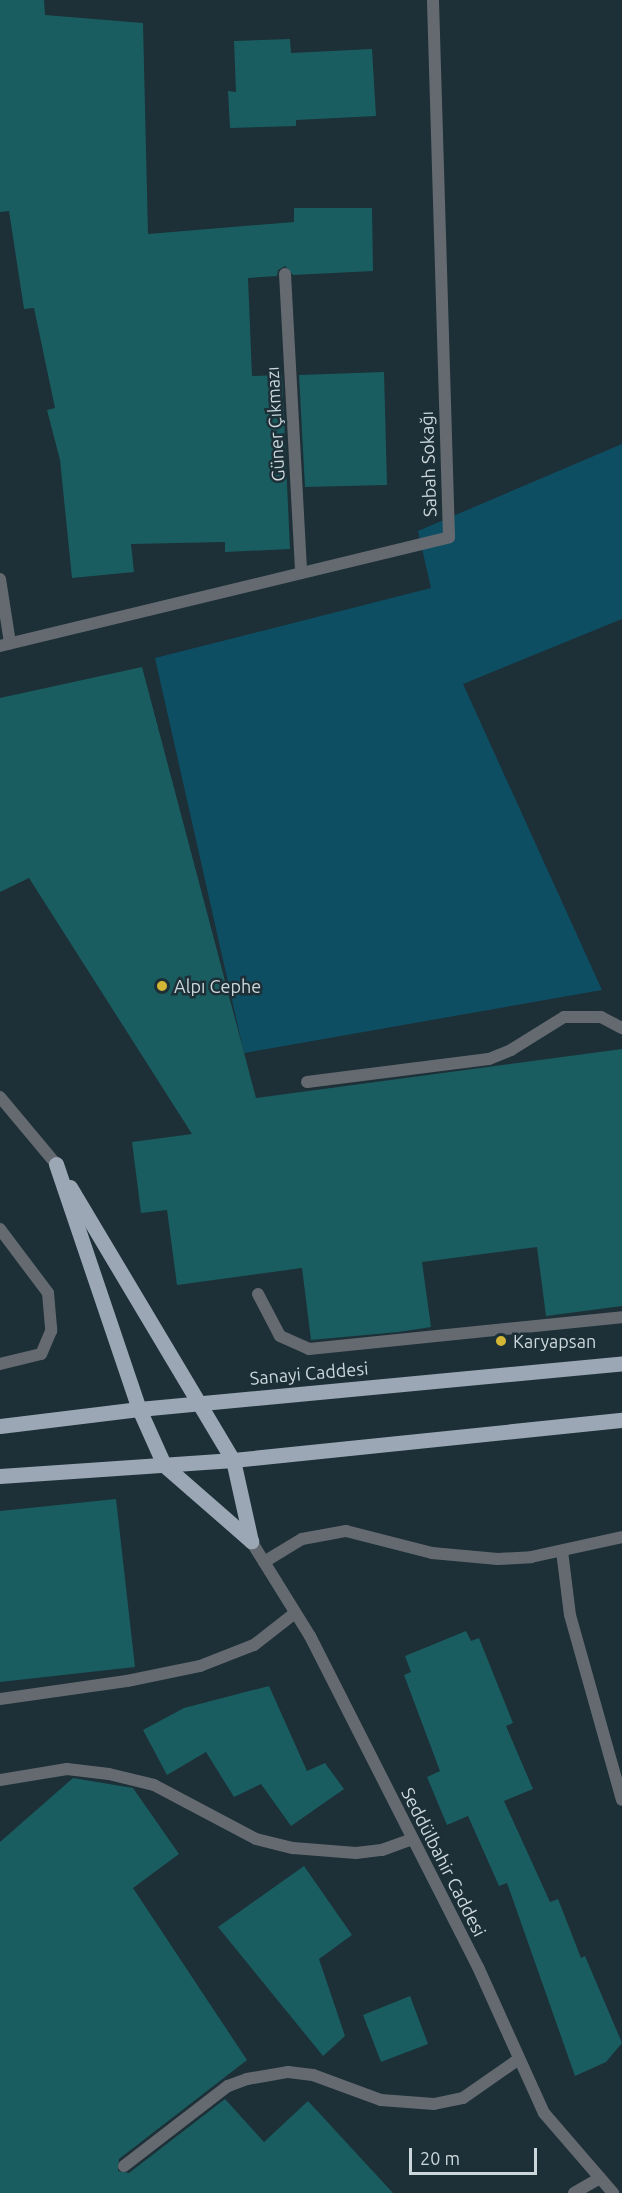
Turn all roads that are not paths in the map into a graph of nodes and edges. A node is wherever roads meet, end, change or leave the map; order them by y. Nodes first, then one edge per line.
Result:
1 (433, 0) edge
2 (285, 274) dead end
3 (301, 573) junction
4 (0, 579) edge
5 (5, 644) edge
6 (622, 1028) edge
7 (307, 1082) dead end
8 (0, 1097) edge
9 (56, 1164) junction
10 (0, 1229) edge
11 (258, 1294) dead end
12 (622, 1317) edge
13 (622, 1363) edge
14 (0, 1364) edge
15 (202, 1403) junction
16 (139, 1409) junction
17 (622, 1420) edge
18 (0, 1426) edge
19 (233, 1460) junction
20 (164, 1465) junction
21 (0, 1476) edge
22 (622, 1537) edge
23 (251, 1541) junction
24 (562, 1551) junction
25 (264, 1562) junction
26 (295, 1613) junction
27 (0, 1699) edge
28 (0, 1780) edge
29 (622, 1800) edge
30 (412, 1839) junction
31 (519, 2059) junction
32 (124, 2166) dead end
33 (600, 2178) junction
34 (574, 2193) edge
35 (613, 2193) edge

1 - 3 street, Sabah Sokağı
2 - 3 street, Güner Çıkmazı
3 - 5 street, Sabah Sokağı
4 - 5 street
6 - 7 street
8 - 9 street
9 - 15 main road
9 - 16 main road
10 - 14 street
11 - 12 street
13 - 15 main road, Sanayi Caddesi
15 - 16 main road, Sanayi Caddesi
15 - 19 main road
16 - 18 main road, Sanayi Caddesi
16 - 20 main road
17 - 19 main road
19 - 20 main road
19 - 23 main road
20 - 21 main road
20 - 23 main road
22 - 24 street
23 - 25 street, Seddülbahir Caddesi
24 - 25 street
24 - 29 street
25 - 26 street, Seddülbahir Caddesi
26 - 27 street
26 - 30 street, Seddülbahir Caddesi
28 - 30 street
30 - 31 street, Seddülbahir Caddesi
31 - 32 street
31 - 33 street, Seddülbahir Caddesi
33 - 34 street
33 - 35 street, Seddülbahir Caddesi

